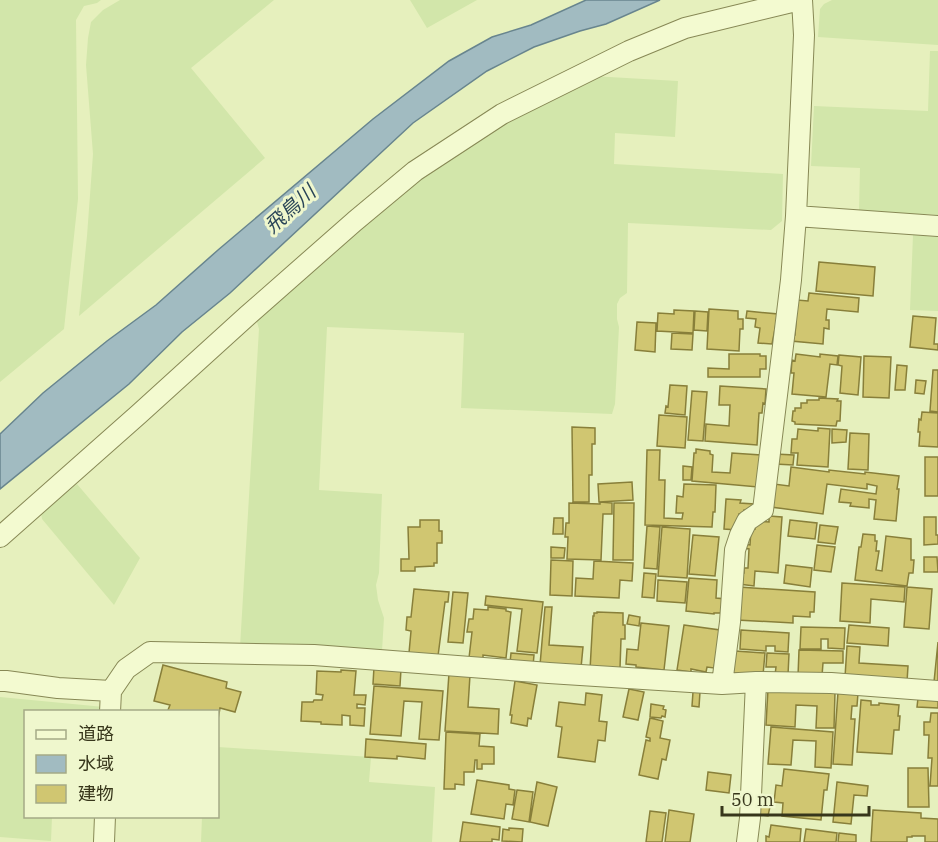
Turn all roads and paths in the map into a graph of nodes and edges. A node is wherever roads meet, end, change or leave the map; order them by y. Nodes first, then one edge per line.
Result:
1 (801, 0) edge
2 (796, 216) junction
3 (938, 226) edge
4 (0, 537) edge
5 (0, 681) edge
6 (756, 682) junction
7 (722, 684) junction
8 (111, 691) junction
9 (938, 691) edge
10 (110, 710) edge
11 (105, 818) edge
12 (104, 842) edge
13 (747, 842) edge

1 - 2 street
1 - 4 street
2 - 3 street
2 - 7 street
5 - 8 street
6 - 7 street
6 - 9 street
6 - 13 street
7 - 8 street
8 - 10 street
11 - 12 street

